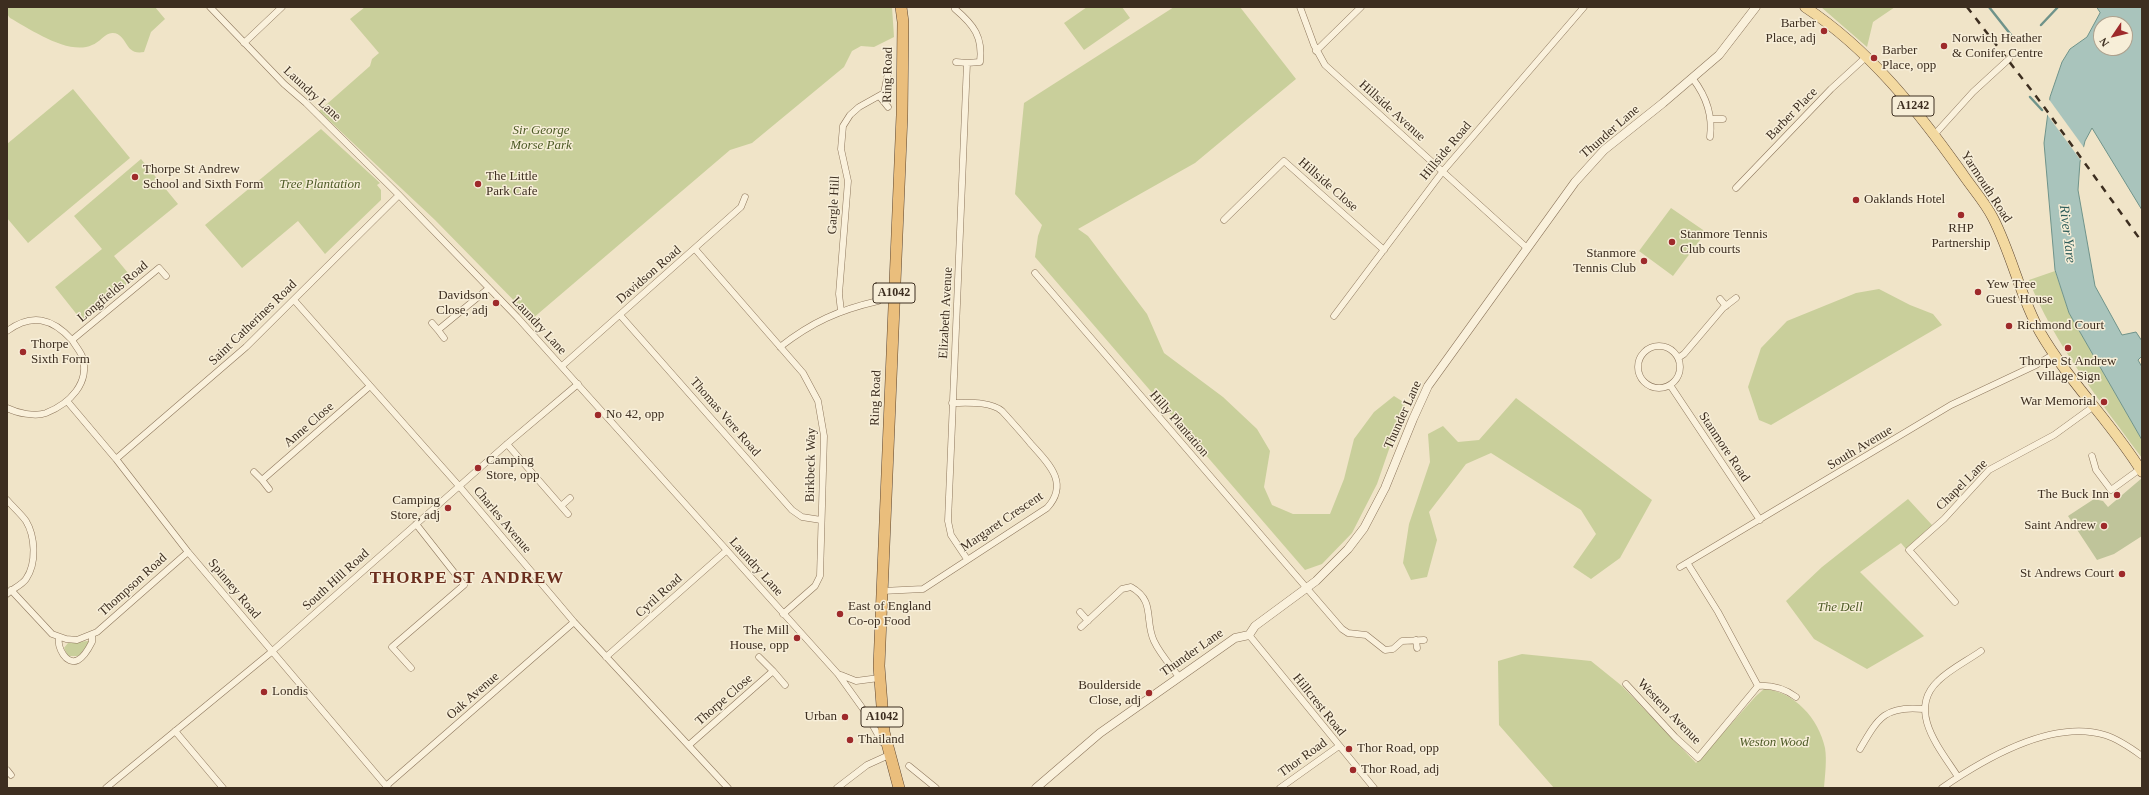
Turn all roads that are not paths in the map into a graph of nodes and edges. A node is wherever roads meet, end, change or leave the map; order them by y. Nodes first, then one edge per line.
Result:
1 (210, 7) edge
2 (282, 7) edge
3 (901, 7) edge
4 (1300, 7) edge
5 (1361, 7) edge
6 (1584, 7) edge
7 (1756, 7) edge
8 (1805, 7) edge
9 (955, 9) dead end
10 (244, 43) junction
11 (1316, 51) junction
12 (1866, 57) junction
13 (2009, 59) dead end
14 (956, 62) dead end
15 (967, 63) junction
16 (888, 73) dead end
17 (1693, 78) junction
18 (880, 97) junction
19 (888, 107) dead end
20 (1711, 119) junction
21 (1723, 119) dead end
22 (1935, 134) junction
23 (1710, 137) dead end
24 (1443, 171) junction
25 (1736, 188) dead end
26 (399, 195) junction
27 (745, 197) dead end
28 (1224, 220) dead end
29 (1527, 248) junction
30 (695, 249) junction
31 (1384, 250) junction
32 (157, 260) dead end
33 (159, 268) junction
34 (1035, 273) dead end
35 (166, 276) dead end
36 (489, 288) junction
37 (1720, 298) dead end
38 (1736, 298) dead end
39 (294, 300) junction
40 (878, 301) dead end
41 (1726, 306) junction
42 (841, 311) junction
43 (620, 315) junction
44 (1334, 316) dead end
45 (432, 323) dead end
46 (438, 330) junction
47 (7, 331) edge
48 (444, 338) dead end
49 (72, 340) junction
50 (780, 347) junction
51 (2054, 354) junction
52 (1678, 358) junction
53 (562, 366) junction
54 (578, 384) junction
55 (370, 386) junction
56 (1670, 386) junction
57 (67, 401) junction
58 (952, 403) junction
59 (2094, 406) junction
60 (7, 408) edge
61 (507, 444) junction
62 (2092, 456) dead end
63 (116, 459) junction
64 (2141, 471) edge
65 (254, 472) dead end
66 (262, 480) junction
67 (459, 486) junction
68 (269, 489) dead end
69 (2111, 490) junction
70 (2105, 494) dead end
71 (570, 498) dead end
72 (7, 500) edge
73 (561, 506) junction
74 (568, 514) dead end
75 (821, 520) junction
76 (1760, 520) junction
77 (416, 524) junction
78 (726, 551) junction
79 (188, 552) junction
80 (966, 559) junction
81 (1688, 564) junction
82 (1680, 567) dead end
83 (1307, 589) junction
84 (882, 591) junction
85 (9, 592) edge
86 (1955, 602) dead end
87 (1080, 612) dead end
88 (783, 614) junction
89 (1088, 620) junction
90 (574, 622) junction
91 (1081, 627) dead end
92 (92, 635) junction
93 (1249, 635) junction
94 (58, 637) junction
95 (1416, 640) junction
96 (1424, 640) dead end
97 (1417, 648) dead end
98 (1982, 651) dead end
99 (272, 652) junction
100 (606, 657) junction
101 (759, 657) dead end
102 (411, 668) dead end
103 (773, 671) junction
104 (838, 674) junction
105 (1179, 677) junction
106 (880, 678) junction
107 (1626, 684) dead end
108 (785, 685) dead end
109 (1758, 686) junction
110 (1796, 697) dead end
111 (1924, 709) junction
112 (175, 731) junction
113 (689, 745) junction
114 (1339, 746) junction
115 (1860, 749) dead end
116 (889, 755) junction
117 (2142, 756) edge
118 (909, 766) dead end
119 (1958, 777) junction
120 (387, 787) edge
121 (106, 788) edge
122 (223, 788) edge
123 (728, 788) edge
124 (837, 788) edge
125 (899, 788) edge
126 (936, 788) edge
127 (1036, 788) edge
128 (1280, 788) edge
129 (1374, 788) edge
130 (1942, 788) edge

1 - 10 street, Laundry Lane
2 - 10 street
3 - 84 highway, Ring Road / A1042
4 - 11 street, Hillside Avenue
5 - 11 street
6 - 24 street, Hillside Road
7 - 17 street, Thunder Lane
8 - 12 main road, Yarmouth Road / A1242
9 - 15 street
10 - 26 street, Laundry Lane
11 - 24 street, Hillside Avenue
12 - 22 main road, Yarmouth Road / A1242
12 - 25 street, Barber Place
13 - 22 street
14 - 15 street
15 - 58 street, Elizabeth Avenue
16 - 18 street
17 - 20 street
17 - 29 street, Thunder Lane
18 - 19 street
18 - 42 street, Gargle Hill
20 - 21 street
20 - 23 street
22 - 51 main road, Yarmouth Road / A1242
24 - 29 street, Hillside Avenue
24 - 31 street, Hillside Road
26 - 36 street, Laundry Lane
26 - 39 street, Saint Catherines Road
27 - 30 street, Davidson Road
28 - 31 street, Hillside Close
29 - 83 street, Thunder Lane
30 - 43 street, Davidson Road
30 - 50 street, Birkbeck Way
31 - 44 street, Hillside Road
32 - 33 street, Longfields Road
33 - 35 street, Longfields Road
33 - 49 street, Longfields Road
34 - 83 street, Hilly Plantation
36 - 46 street
36 - 53 street, Laundry Lane
37 - 41 street
38 - 41 street
39 - 55 street, Charles Avenue
39 - 63 street, Saint Catherines Road
40 - 42 street
41 - 52 street
42 - 50 street
43 - 53 street, Davidson Road
43 - 75 street, Thomas Vere Road
45 - 46 street
46 - 48 street
47 - 49 street
49 - 57 street
50 - 75 street, Birkbeck Way
51 - 59 main road, Yarmouth Road / A1242
51 - 76 street, South Avenue
52 - 56 street
52 - 56 street
53 - 54 street, Laundry Lane
54 - 61 street, South Hill Road
54 - 78 street, Laundry Lane
55 - 66 street, Anne Close
55 - 67 street, Charles Avenue
56 - 76 street, Stanmore Road
57 - 60 street
57 - 63 street, Spinney Road
58 - 80 street, Elizabeth Avenue
58 - 80 street, Margaret Crescent
59 - 64 main road, Yarmouth Road / A1242
59 - 86 street, Chapel Lane
61 - 67 street, South Hill Road
61 - 73 street
62 - 69 street
63 - 79 street, Spinney Road
64 - 69 street
65 - 66 street
66 - 68 street
67 - 77 street, South Hill Road
67 - 90 street, Charles Avenue
69 - 70 street
71 - 73 street
72 - 85 street
73 - 74 street
75 - 88 street, Birkbeck Way
76 - 81 street, South Avenue
77 - 99 street, South Hill Road
77 - 102 street
78 - 88 street, Laundry Lane
78 - 100 street, Cyril Road
79 - 92 street, Thompson Road
79 - 99 street, Spinney Road
80 - 84 street, Margaret Crescent
81 - 82 street, South Avenue
81 - 109 street
83 - 93 street, Thunder Lane
83 - 95 street, Hilly Plantation
84 - 106 highway, Ring Road / A1042
85 - 94 street, Thompson Road
87 - 89 street
88 - 104 street, Laundry Lane
89 - 91 street
89 - 105 street
90 - 100 street, Charles Avenue
90 - 120 street, Oak Avenue
92 - 94 street, Thompson Road
92 - 94 street, Thompson Road
93 - 105 street, Thunder Lane
93 - 114 street, Hillcrest Road
95 - 96 street
95 - 97 street
98 - 111 street
99 - 112 street, South Hill Road
99 - 120 street, Spinney Road
100 - 113 street, Charles Avenue
101 - 103 street
103 - 108 street
103 - 113 street, Thorpe Close
104 - 106 street, Laundry Lane
104 - 116 street, Laundry Lane
105 - 127 street, Thunder Lane
106 - 116 highway, Ring Road / A1042
107 - 109 street, Western Avenue
109 - 110 street
111 - 115 street
111 - 119 street
112 - 121 street, South Hill Road
112 - 122 street
113 - 123 street, Charles Avenue
114 - 128 street, Thor Road
114 - 129 street, Hillcrest Road
116 - 124 street
116 - 125 highway, Ring Road / A1042
117 - 119 street
118 - 126 street
119 - 130 street

